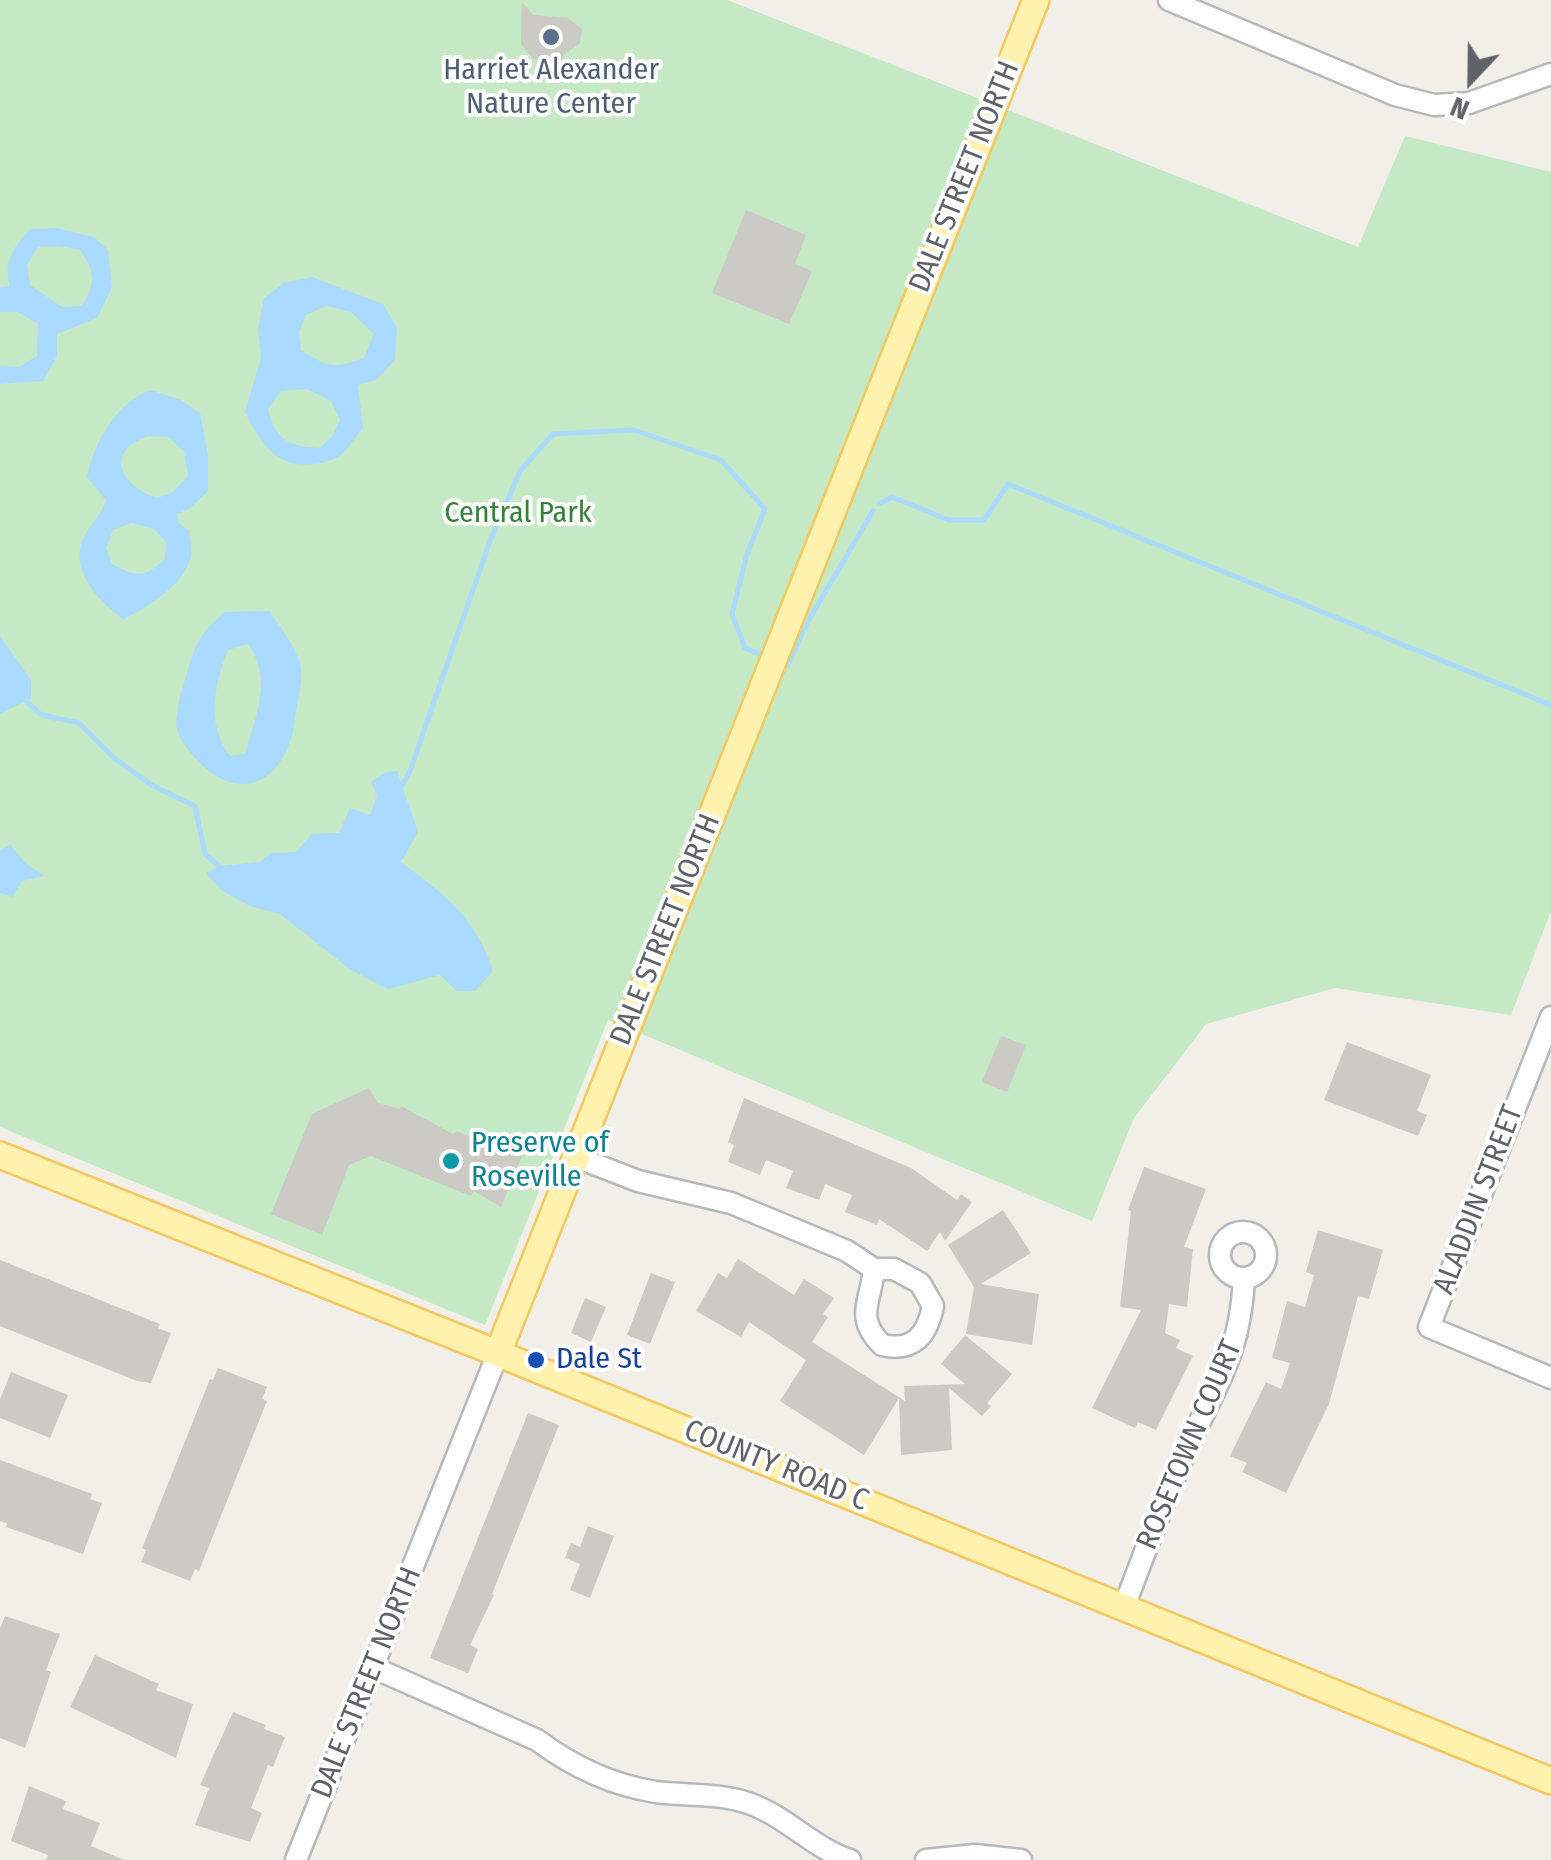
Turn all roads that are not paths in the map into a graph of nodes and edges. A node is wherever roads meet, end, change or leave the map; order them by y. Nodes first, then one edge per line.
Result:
1 (1036, 0) edge
2 (1169, 0) edge
3 (1551, 74) edge
4 (1551, 1017) edge
5 (0, 1155) edge
6 (576, 1157) junction
7 (874, 1269) dead end
8 (1244, 1279) dead end
9 (498, 1353) junction
10 (1551, 1378) edge
11 (1124, 1607) junction
12 (372, 1668) junction
13 (1551, 1781) edge
14 (296, 1860) edge
15 (850, 1860) edge
16 (926, 1860) edge
17 (1021, 1860) edge

1 - 6 main road, DALE STREET NORTH
2 - 3 street
4 - 10 street, ALADDIN STREET
5 - 9 main road, COUNTY ROAD C
6 - 7 street
6 - 9 main road, DALE STREET NORTH
8 - 11 street, ROSETOWN COURT
9 - 11 main road, COUNTY ROAD C
9 - 12 street, DALE STREET NORTH
11 - 13 main road, COUNTY ROAD C
12 - 14 street, DALE STREET NORTH
12 - 15 street
16 - 17 street

